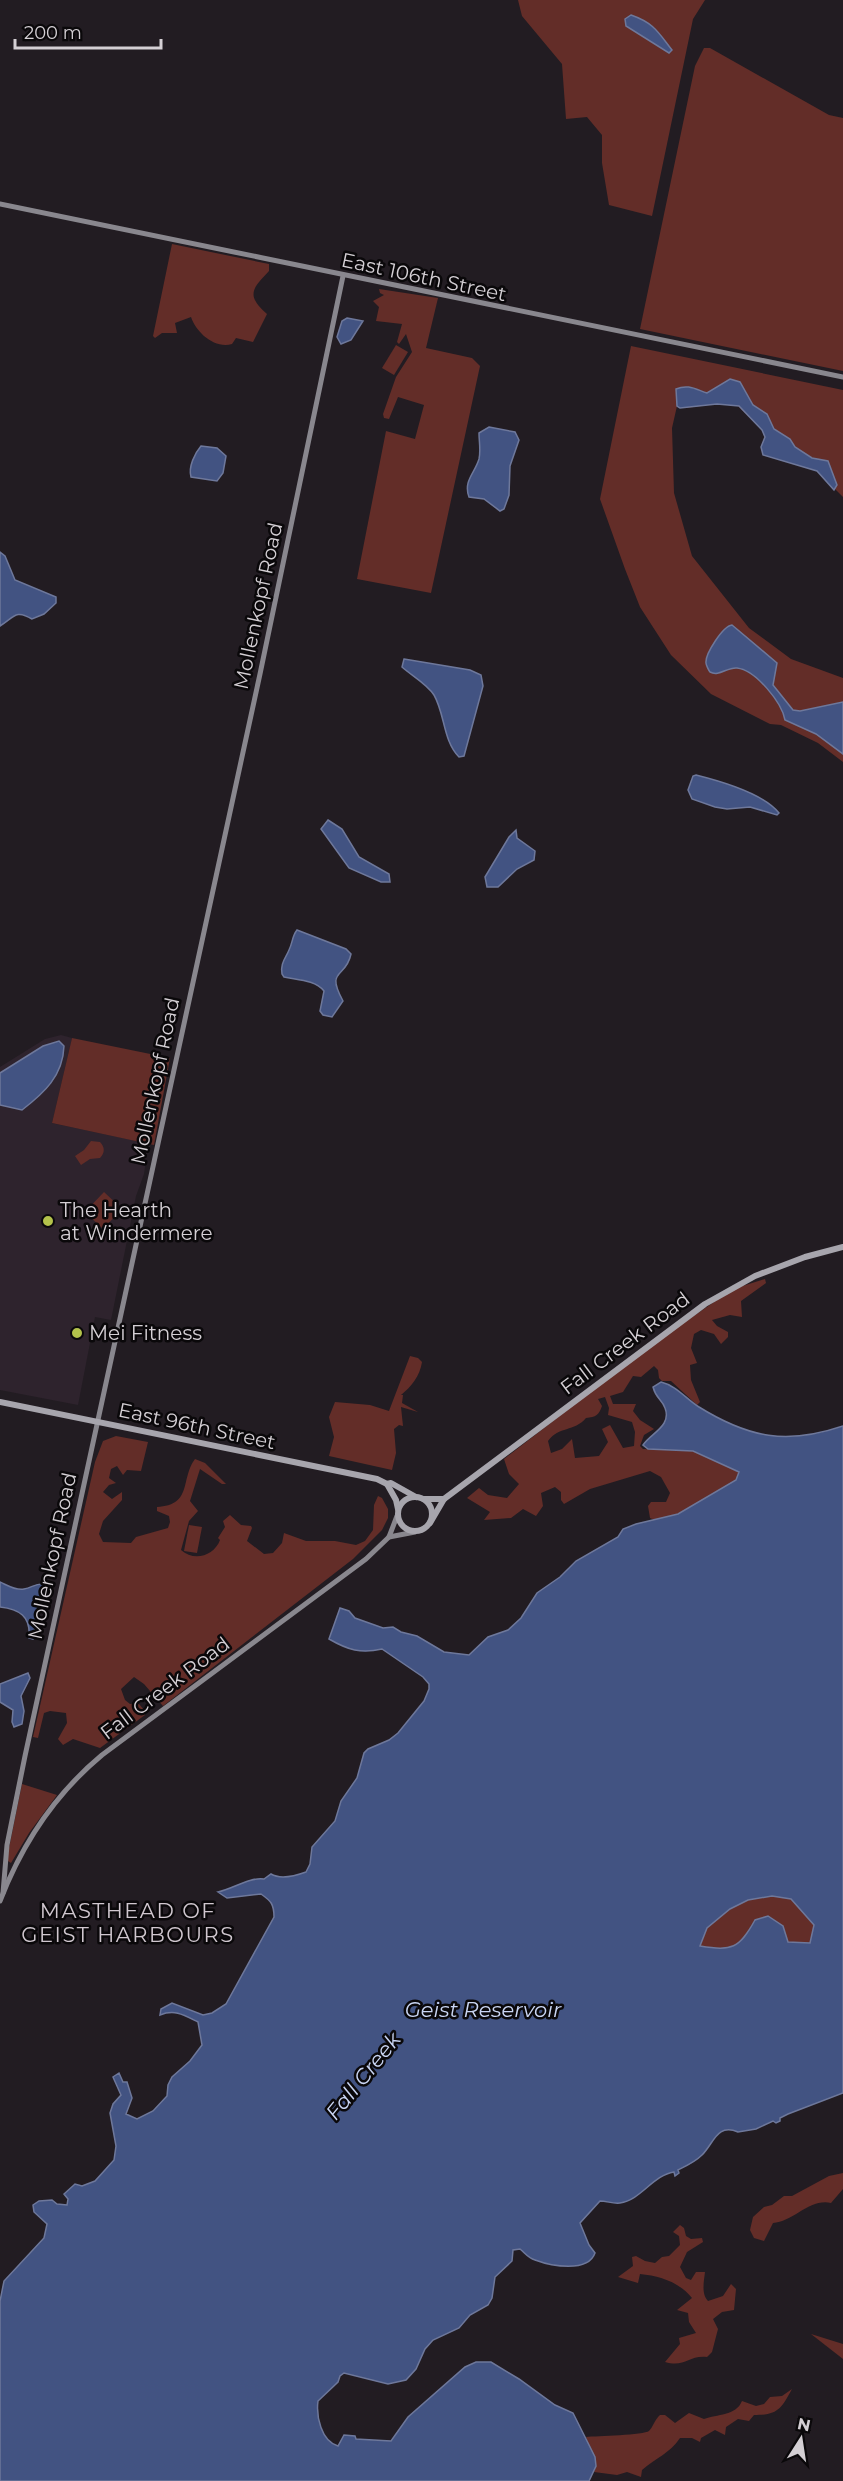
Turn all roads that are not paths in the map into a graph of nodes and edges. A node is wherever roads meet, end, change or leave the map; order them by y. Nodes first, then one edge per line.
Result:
1 (0, 204) edge
2 (343, 276) junction
3 (843, 377) edge
4 (843, 1247) edge
5 (0, 1402) edge
6 (96, 1422) junction
7 (387, 1484) junction
8 (420, 1498) junction
9 (444, 1499) junction
10 (398, 1513) junction
11 (430, 1522) junction
12 (415, 1532) junction
13 (389, 1537) junction
14 (3, 1893) junction
15 (0, 1900) edge

1 - 2 street, East 106th Street
2 - 3 street, East 106th Street
2 - 6 street, Mollenkopf Road
4 - 9 main road, Fall Creek Road
5 - 6 main road, East 96th Street
6 - 7 main road, East 96th Street
6 - 14 street, Mollenkopf Road
7 - 8 main road, East 96th Street
7 - 10 main road
8 - 9 main road
8 - 10 main road
8 - 11 main road
9 - 11 main road, Fall Creek Road
10 - 12 main road
10 - 13 street, Fall Creek Road
11 - 12 main road
12 - 13 street
13 - 14 street, Fall Creek Road
14 - 15 street, Fall Creek Road

